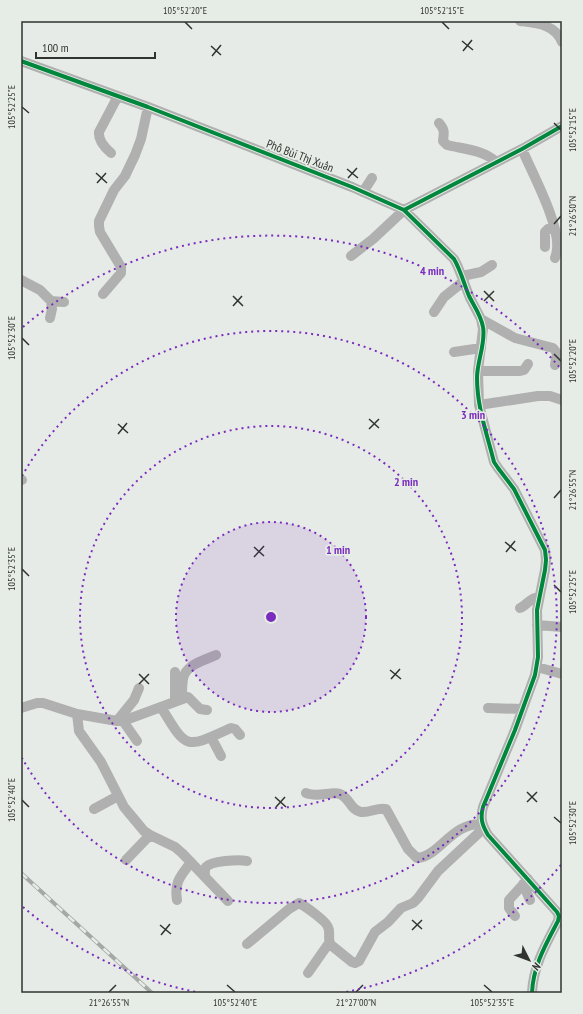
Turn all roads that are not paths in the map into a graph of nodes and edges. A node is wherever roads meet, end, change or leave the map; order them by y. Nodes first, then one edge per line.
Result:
1 (520, 21) edge
2 (562, 42) edge
3 (21, 61) edge
4 (118, 96) junction
5 (148, 107) junction
6 (438, 123) dead end
7 (562, 126) edge
8 (522, 149) junction
9 (111, 153) dead end
10 (496, 162) junction
11 (372, 178) dead end
12 (363, 192) junction
13 (404, 210) junction
14 (554, 229) junction
15 (545, 247) dead end
16 (352, 256) dead end
17 (555, 258) dead end
18 (492, 265) dead end
19 (463, 278) junction
20 (21, 280) edge
21 (103, 294) dead end
22 (51, 301) junction
23 (64, 302) dead end
24 (434, 312) dead end
25 (50, 318) dead end
26 (481, 319) junction
27 (481, 348) junction
28 (454, 352) dead end
29 (528, 364) dead end
30 (555, 365) dead end
31 (478, 371) junction
32 (562, 400) edge
33 (479, 405) junction
34 (539, 597) junction
35 (520, 608) dead end
36 (537, 625) junction
37 (562, 627) edge
38 (216, 654) dead end
39 (537, 667) junction
40 (175, 672) dead end
41 (562, 674) edge
42 (139, 688) dead end
43 (178, 700) junction
44 (161, 707) junction
45 (21, 708) edge
46 (488, 708) dead end
47 (522, 709) junction
48 (208, 710) dead end
49 (77, 714) junction
50 (120, 721) junction
51 (240, 734) dead end
52 (211, 737) junction
53 (137, 741) dead end
54 (221, 756) dead end
55 (306, 793) dead end
56 (118, 796) junction
57 (94, 809) dead end
58 (483, 826) junction
59 (150, 835) junction
60 (126, 860) dead end
61 (247, 861) dead end
62 (191, 862) junction
63 (205, 876) junction
64 (526, 882) junction
65 (177, 900) dead end
66 (530, 900) dead end
67 (228, 901) dead end
68 (515, 916) dead end
69 (329, 943) junction
70 (247, 944) dead end
71 (308, 973) dead end
72 (532, 993) edge

1 - 2 street
3 - 4 street, Phố Bùi Thị Xuân
4 - 5 street, Phố Bùi Thị Xuân
4 - 9 street
5 - 12 street, Phố Bùi Thị Xuân
5 - 21 street
6 - 10 street
7 - 8 street
8 - 10 street
8 - 14 street
10 - 13 street
11 - 12 street
12 - 13 street, Phố Bùi Thị Xuân
13 - 16 street
13 - 19 street, Phố Bùi Thị Xuân
14 - 15 street
14 - 17 street
18 - 19 street
19 - 24 street
19 - 26 street, Phố Bùi Thị Xuân
20 - 22 street
22 - 23 street
22 - 25 street
26 - 27 street
26 - 30 street
27 - 28 street
27 - 31 street
29 - 31 street
31 - 33 street
32 - 33 street
33 - 34 street
34 - 35 street
34 - 36 street
36 - 37 street
36 - 39 street
38 - 43 street
39 - 41 street
39 - 47 street
40 - 43 street
42 - 50 street
43 - 44 street
43 - 48 street
44 - 50 street
44 - 52 street
45 - 49 street
46 - 47 street
47 - 58 street
49 - 50 street
49 - 56 street
50 - 53 street
51 - 52 street
52 - 54 street
55 - 58 street
56 - 57 street
56 - 59 street
58 - 64 street
58 - 69 street
59 - 60 street
59 - 62 street
61 - 63 street
62 - 63 street
62 - 65 street
63 - 67 street
64 - 66 street
64 - 68 street
64 - 72 street
69 - 70 street
69 - 71 street

